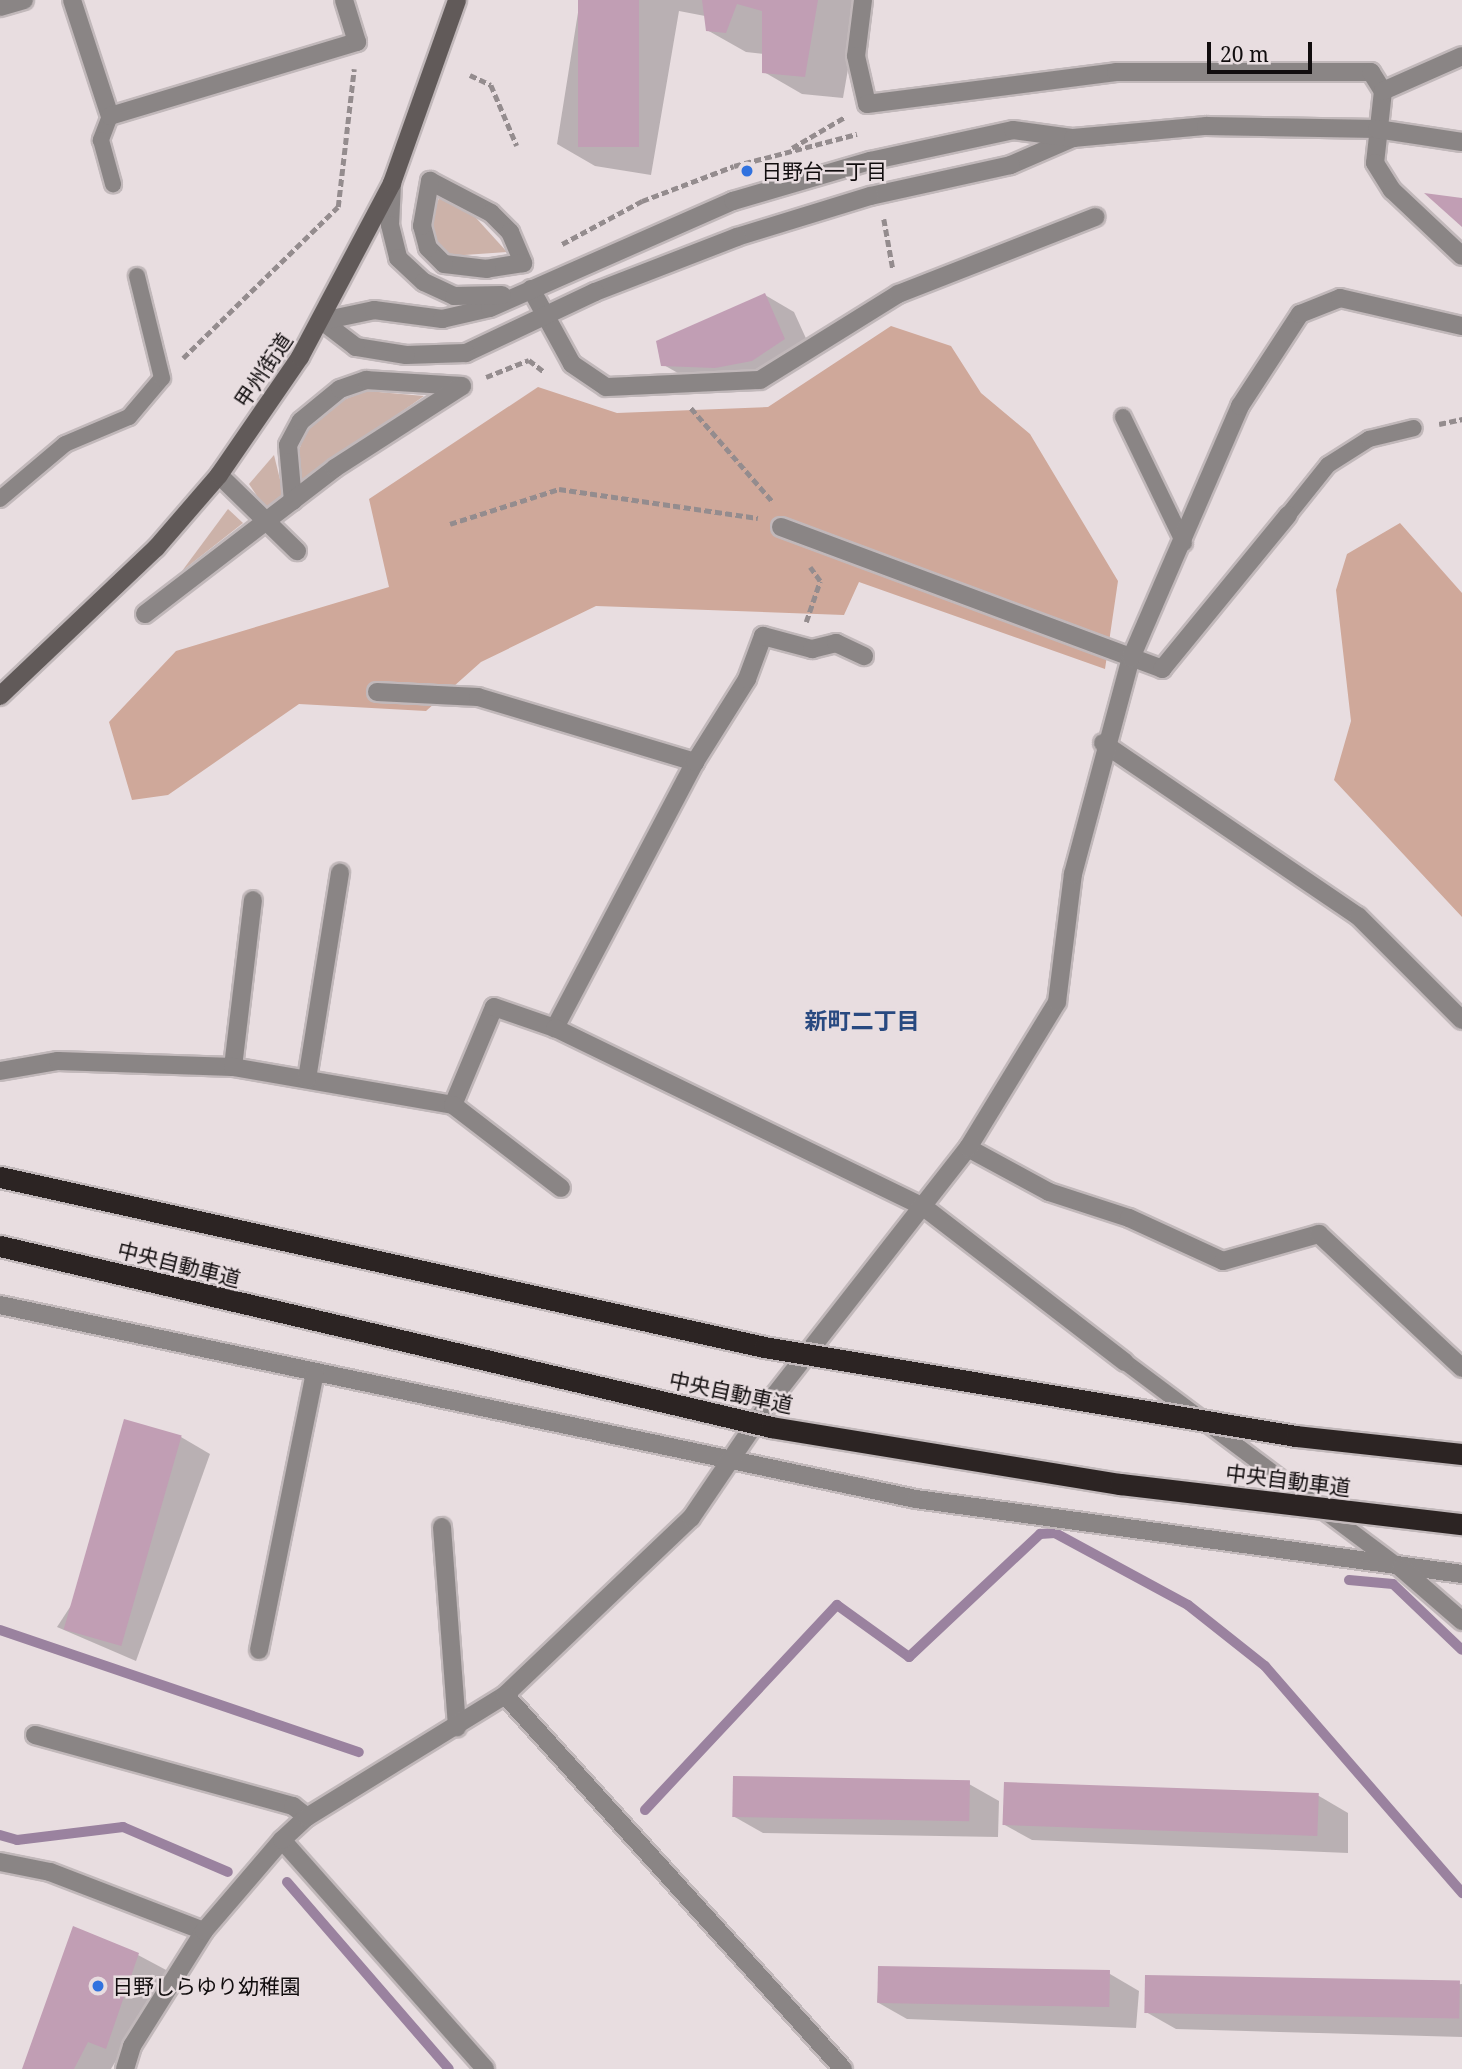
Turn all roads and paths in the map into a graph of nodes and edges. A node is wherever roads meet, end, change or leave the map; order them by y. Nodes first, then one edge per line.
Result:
1 (24, 0) edge
2 (72, 0) edge
3 (344, 0) edge
4 (457, 0) edge
5 (863, 0) edge
6 (0, 7) edge
7 (358, 42) junction
8 (1462, 56) edge
9 (470, 75) dead end
10 (1383, 91) junction
11 (867, 104) junction
12 (110, 116) junction
13 (1377, 129) junction
14 (1073, 138) junction
15 (1462, 142) edge
16 (517, 146) dead end
17 (788, 150) dead end
18 (392, 183) junction
19 (113, 184) dead end
20 (883, 216) dead end
21 (1096, 217) dead end
22 (1462, 256) edge
23 (523, 263) joint
24 (137, 276) dead end
25 (531, 289) junction
26 (898, 294) junction
27 (545, 317) junction
28 (321, 321) junction
29 (1462, 326) edge
30 (162, 378) junction
31 (597, 381) junction
32 (462, 386) junction
33 (672, 387) junction
34 (1123, 417) dead end
35 (1414, 428) dead end
36 (219, 474) junction
37 (0, 499) edge
38 (293, 501) junction
39 (1288, 515) joint
40 (267, 522) junction
41 (450, 524) dead end
42 (782, 527) junction
43 (1184, 543) junction
44 (296, 551) dead end
45 (145, 614) dead end
46 (798, 645) junction
47 (864, 656) dead end
48 (1131, 658) junction
49 (377, 692) dead end
50 (0, 696) edge
51 (1104, 743) junction
52 (695, 762) junction
53 (341, 873) dead end
54 (253, 900) dead end
55 (1462, 1020) edge
56 (555, 1028) junction
57 (233, 1067) junction
58 (0, 1071) edge
59 (307, 1079) junction
60 (453, 1105) junction
61 (968, 1149) junction
62 (0, 1177) edge
63 (561, 1188) dead end
64 (925, 1208) junction
65 (0, 1245) edge
66 (0, 1305) edge
67 (1125, 1362) joint
68 (1462, 1368) edge
69 (315, 1373) junction
70 (1462, 1454) edge
71 (735, 1458) junction
72 (1462, 1524) edge
73 (442, 1527) dead end
74 (1400, 1567) junction
75 (1462, 1574) edge
76 (1462, 1621) edge
77 (259, 1650) dead end
78 (505, 1695) junction
79 (457, 1727) junction
80 (35, 1735) dead end
81 (307, 1817) junction
82 (282, 1840) junction
83 (0, 1862) edge
84 (204, 1931) junction
85 (838, 2067) edge
86 (125, 2069) edge
87 (485, 2069) edge

1 - 6 street
2 - 12 street
3 - 7 street
4 - 18 main road, 甲州街道
5 - 11 street
7 - 12 street
7 - 30 path
8 - 10 street
9 - 16 path
10 - 11 street
10 - 13 street
11 - 17 path
12 - 19 lane
13 - 14 street
13 - 15 street
13 - 22 street
14 - 25 street
14 - 27 street
18 - 25 street
18 - 28 main road, 甲州街道
20 - 26 path
21 - 26 street
23 - 23 street
24 - 30 lane
25 - 27 street
25 - 28 street
26 - 33 street
27 - 28 street
27 - 31 street
28 - 36 main road, 甲州街道
29 - 43 street
30 - 37 lane
31 - 32 path
31 - 33 street
32 - 38 street
32 - 38 street
33 - 42 path
34 - 43 lane
35 - 39 lane
36 - 40 street
36 - 50 main road, 甲州街道
38 - 40 street
39 - 48 street
40 - 44 street
40 - 45 street
41 - 42 path
42 - 46 path
42 - 48 street
43 - 48 street
46 - 47 street
46 - 52 street
48 - 51 street
49 - 52 street
51 - 55 street
51 - 61 street
52 - 56 street
53 - 59 street
54 - 57 street
56 - 60 street
56 - 64 street
57 - 58 street
57 - 59 street
59 - 60 street
60 - 63 street
61 - 64 street
61 - 68 street
62 - 70 highway, 中央自動車道, bridge
64 - 67 street
64 - 71 street
65 - 72 highway, 中央自動車道, bridge
66 - 69 street
67 - 74 lane
69 - 71 street
69 - 77 street
71 - 74 street
71 - 78 street
73 - 79 street
74 - 75 street
74 - 76 street
78 - 79 street
78 - 85 street
79 - 81 street
80 - 81 street
81 - 82 street
82 - 84 street
82 - 87 street
83 - 84 street
84 - 86 street

